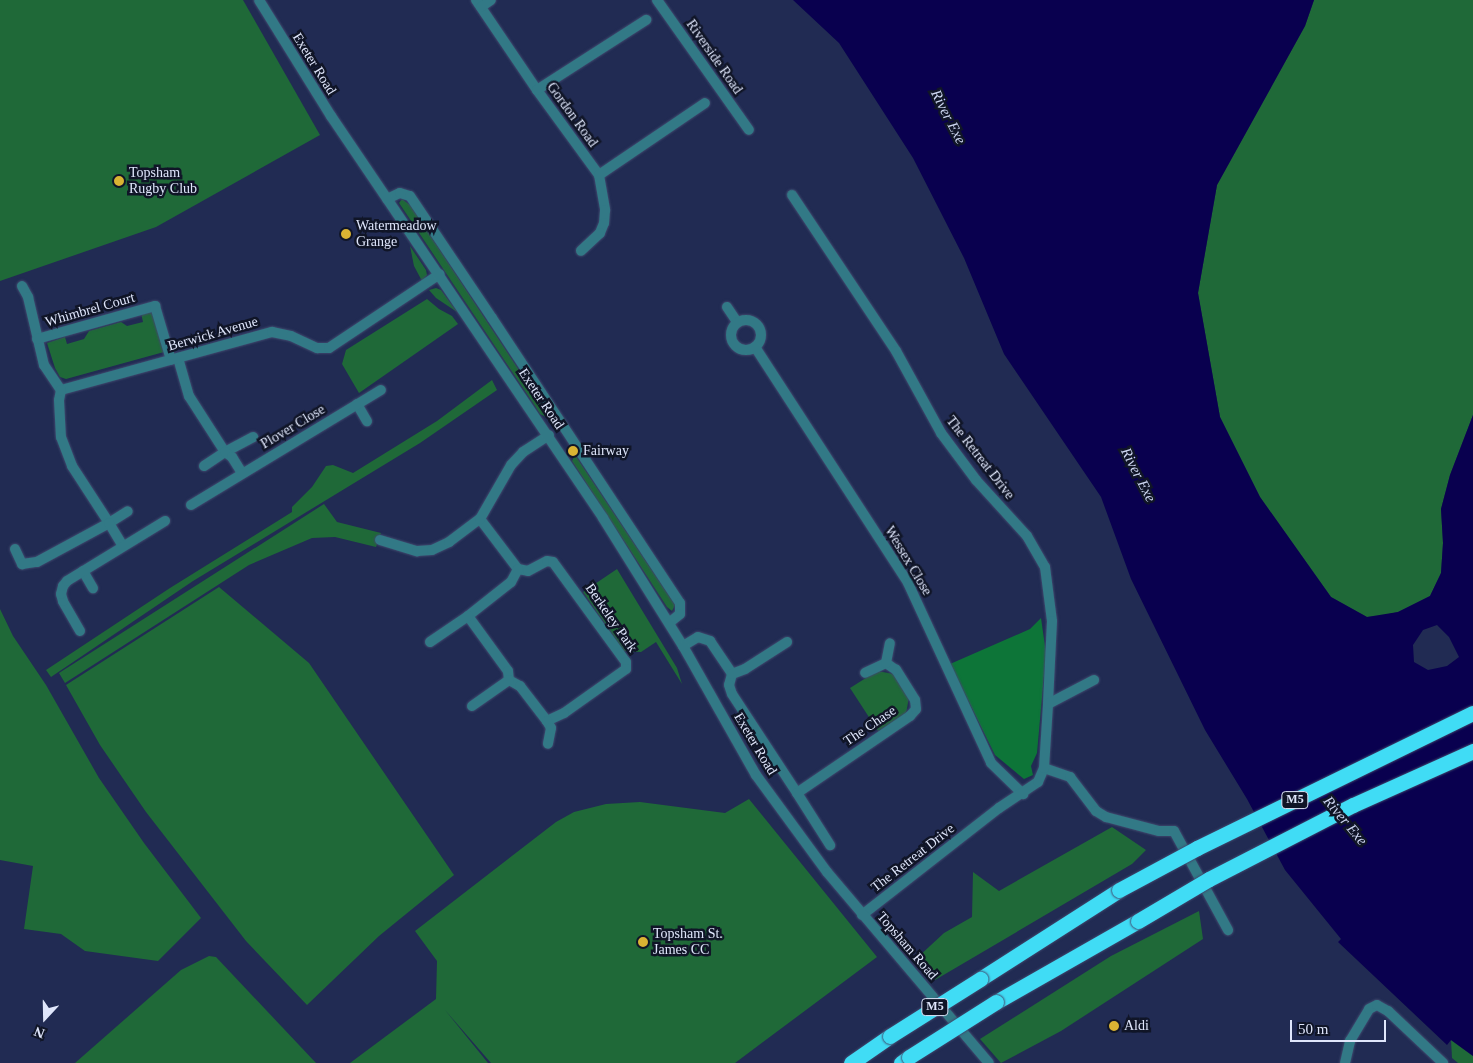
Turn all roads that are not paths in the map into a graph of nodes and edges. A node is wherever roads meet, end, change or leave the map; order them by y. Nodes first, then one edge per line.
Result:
1 (259, 0) edge
2 (490, 0) edge
3 (657, 0) edge
4 (478, 3) edge
5 (646, 20) dead end
6 (537, 90) junction
7 (705, 103) dead end
8 (749, 130) dead end
9 (599, 175) junction
10 (792, 195) dead end
11 (387, 199) junction
12 (582, 252) dead end
13 (440, 274) junction
14 (22, 286) dead end
15 (727, 307) dead end
16 (737, 322) junction
17 (38, 339) junction
18 (755, 348) junction
19 (174, 359) junction
20 (61, 390) junction
21 (381, 390) dead end
22 (357, 404) junction
23 (367, 421) dead end
24 (549, 435) junction
25 (253, 436) dead end
26 (225, 452) junction
27 (204, 466) dead end
28 (242, 473) junction
29 (191, 505) dead end
30 (128, 511) dead end
31 (480, 519) junction
32 (165, 522) dead end
33 (109, 523) junction
34 (380, 540) dead end
35 (123, 546) junction
36 (15, 549) dead end
37 (518, 570) junction
38 (83, 571) junction
39 (93, 588) dead end
40 (468, 616) junction
41 (669, 624) junction
42 (80, 631) dead end
43 (430, 642) dead end
44 (787, 642) dead end
45 (890, 643) dead end
46 (683, 646) junction
47 (886, 663) junction
48 (865, 673) dead end
49 (732, 674) junction
50 (510, 680) junction
51 (1094, 680) dead end
52 (1048, 704) junction
53 (472, 706) dead end
54 (1473, 713) edge
55 (547, 721) junction
56 (548, 744) dead end
57 (1473, 751) edge
58 (1044, 768) junction
59 (797, 793) junction
60 (1023, 794) junction
61 (830, 845) dead end
62 (862, 915) junction
63 (1228, 930) dead end
64 (905, 1060) edge
65 (851, 1063) edge
66 (988, 1063) edge
67 (1345, 1063) edge
68 (1443, 1063) edge

1 - 11 street, Exeter Road
2 - 4 street
3 - 8 street, Riverside Road
4 - 6 street, Gordon Road
5 - 6 street
6 - 9 street, Gordon Road
7 - 9 street
9 - 12 street, Gordon Road
10 - 52 street, The Retreat Drive
11 - 13 street, Exeter Road
11 - 41 street
13 - 19 street, Berwick Avenue
13 - 24 street, Exeter Road
14 - 17 street
15 - 16 street
16 - 18 street
16 - 18 street
17 - 19 street, Whimbrel Court
17 - 20 street
18 - 60 street, Wessex Close
19 - 20 street, Berwick Avenue
19 - 26 street
20 - 33 street
21 - 22 street, Plover Close
22 - 23 street
22 - 28 street, Plover Close
24 - 31 street
24 - 41 street, Exeter Road
25 - 26 street
26 - 27 street
26 - 28 street
28 - 29 street, Plover Close
30 - 33 street
31 - 34 street
31 - 37 street
32 - 35 street
33 - 35 street
33 - 36 street
35 - 38 street
37 - 40 street
37 - 55 street, Berkeley Park
38 - 39 street
38 - 42 street
40 - 43 street
40 - 50 street
41 - 46 street, Exeter Road
44 - 49 street
45 - 47 street
46 - 49 street
46 - 62 street, Exeter Road
47 - 48 street
47 - 59 street, The Chase
49 - 59 street
50 - 53 street
50 - 55 street
51 - 52 street
52 - 58 street, The Retreat Drive
54 - 65 highway, M5, bridge
55 - 56 street
57 - 64 highway, M5, bridge
58 - 60 street, The Retreat Drive
58 - 63 street
59 - 61 street
60 - 62 street, The Retreat Drive
62 - 66 street, Topsham Road
67 - 68 street

